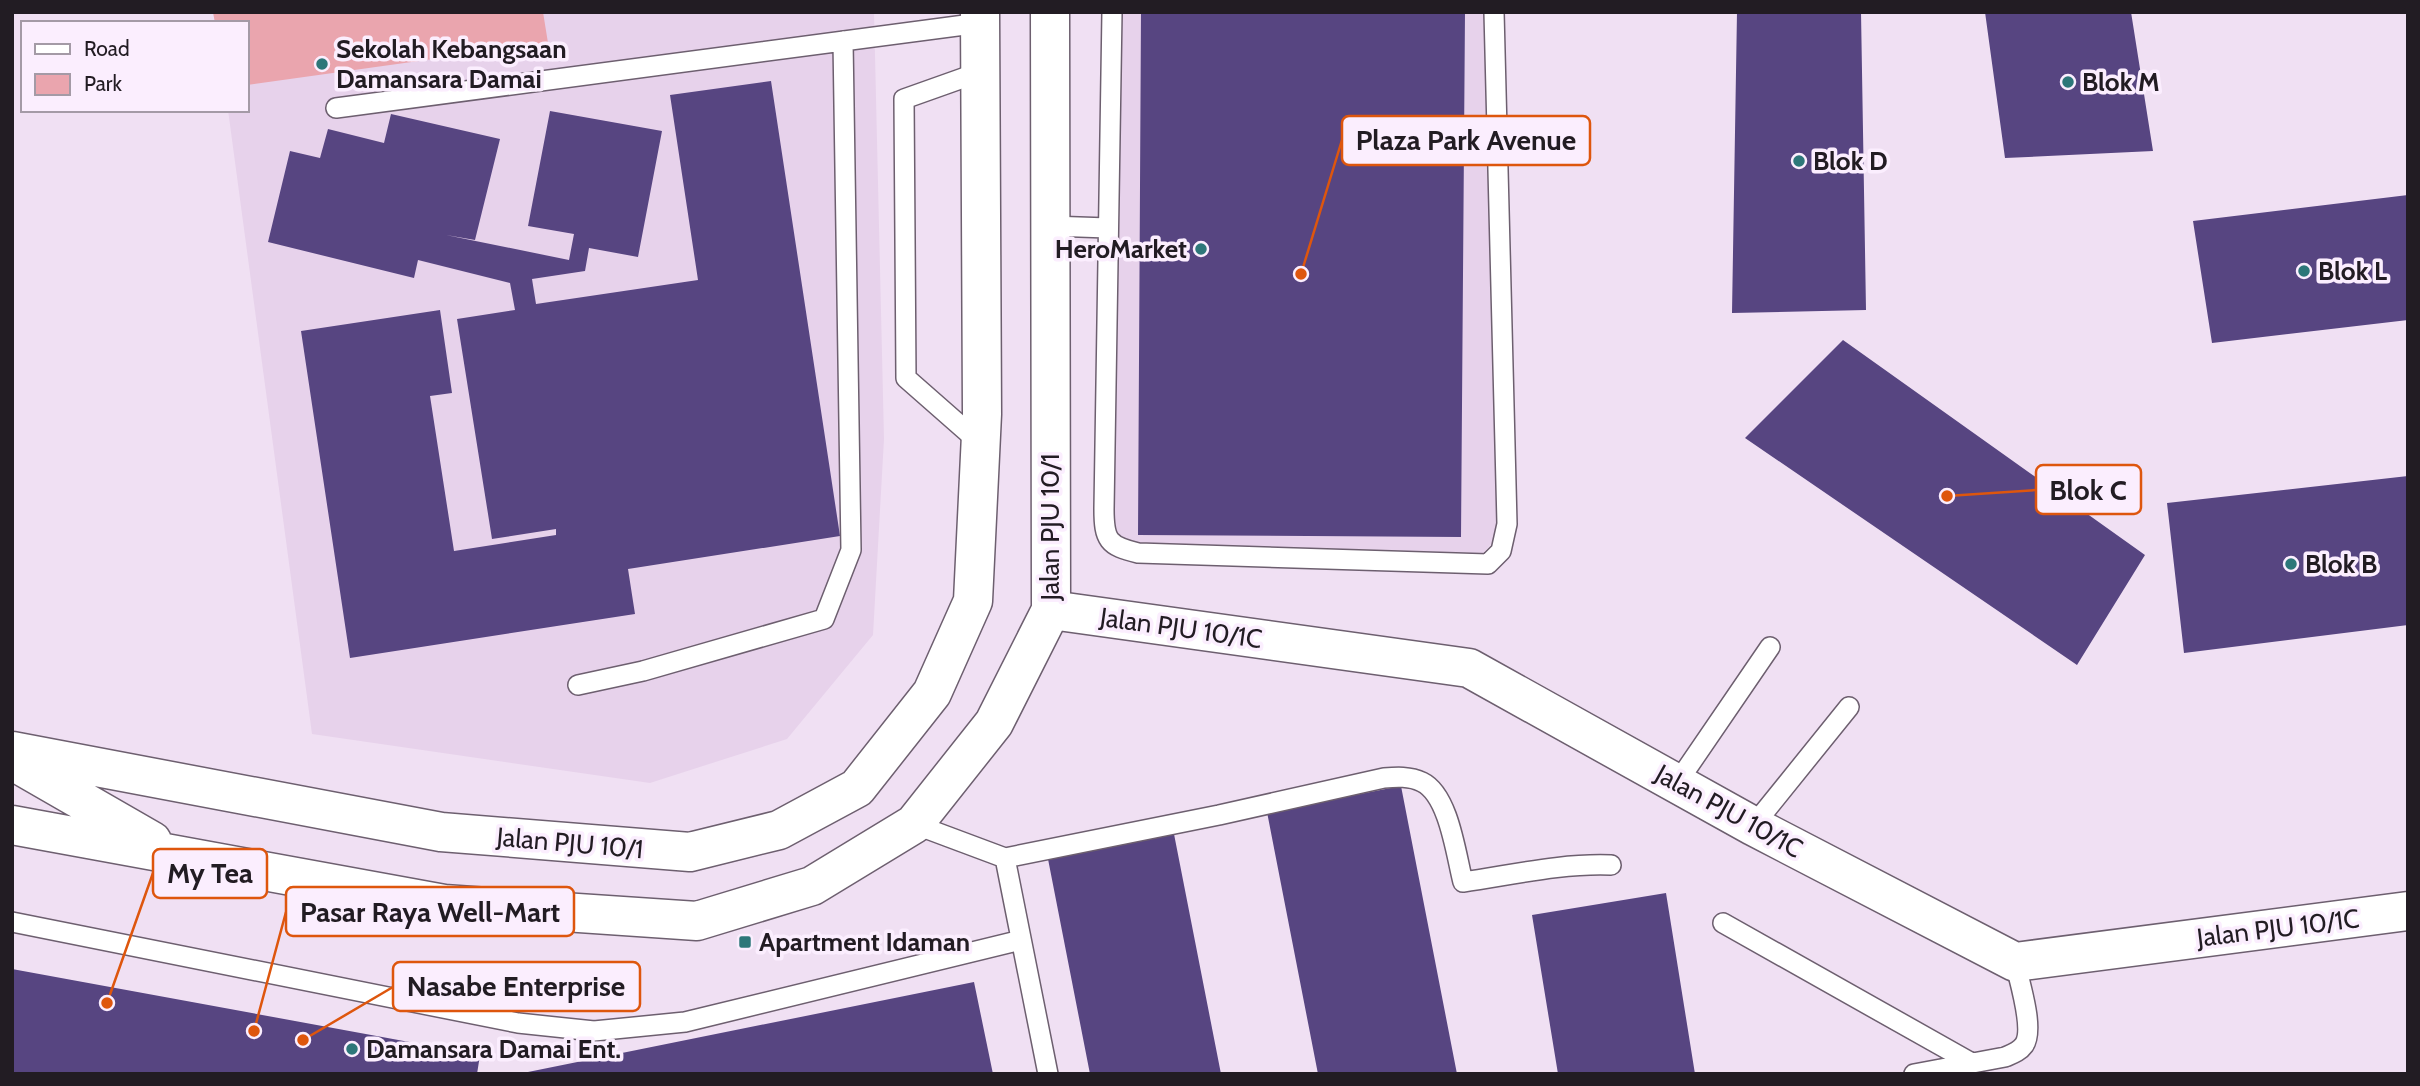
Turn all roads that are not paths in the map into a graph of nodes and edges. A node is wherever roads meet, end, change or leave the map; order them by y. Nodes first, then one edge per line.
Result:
1 (1050, 12) edge
2 (1112, 12) edge
3 (1494, 12) edge
4 (980, 18) edge
5 (842, 41) junction
6 (980, 72) junction
7 (336, 108) dead end
8 (1050, 226) junction
9 (1108, 228) junction
10 (981, 443) junction
11 (1051, 610) junction
12 (1770, 647) dead end
13 (578, 685) dead end
14 (1849, 707) dead end
15 (12, 751) edge
16 (12, 761) edge
17 (1677, 783) junction
18 (914, 824) junction
19 (12, 825) edge
20 (1753, 826) junction
21 (175, 855) junction
22 (1005, 858) junction
23 (1611, 864) dead end
24 (2408, 911) edge
25 (12, 922) edge
26 (1723, 923) dead end
27 (1021, 940) junction
28 (2015, 962) junction
29 (1970, 1062) junction
30 (1048, 1074) edge
31 (1914, 1074) edge

1 - 8 street, Jalan PJU 10/1
2 - 9 lane
3 - 9 lane
4 - 5 lane
4 - 6 street, Jalan PJU 10/1
5 - 7 lane
5 - 13 lane
6 - 10 street, Jalan PJU 10/1
6 - 10 lane
8 - 9 lane
8 - 11 street, Jalan PJU 10/1
10 - 15 street, Jalan PJU 10/1
11 - 17 street, Jalan PJU 10/1C
11 - 18 street, Jalan PJU 10/1
12 - 17 lane
14 - 20 lane
16 - 21 street
17 - 20 street, Jalan PJU 10/1C
18 - 21 street, Jalan PJU 10/1
18 - 22 lane
19 - 21 street, Jalan PJU 10/1
20 - 28 street, Jalan PJU 10/1C
22 - 23 lane
22 - 27 lane
24 - 28 street, Jalan PJU 10/1C
25 - 27 lane
26 - 29 lane
27 - 30 lane
28 - 29 lane
29 - 31 lane

